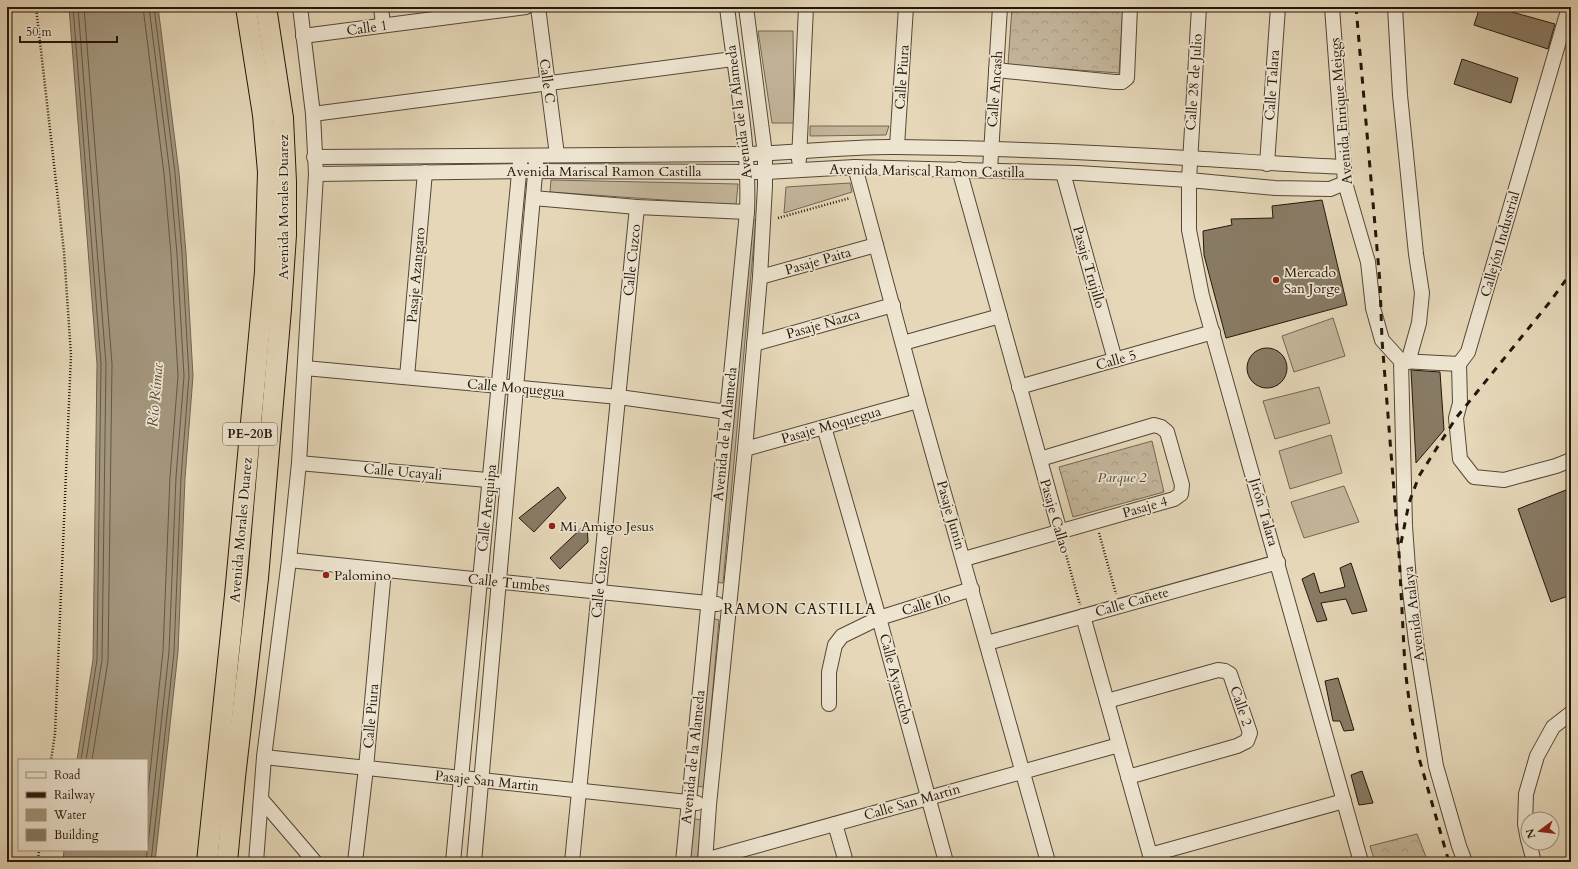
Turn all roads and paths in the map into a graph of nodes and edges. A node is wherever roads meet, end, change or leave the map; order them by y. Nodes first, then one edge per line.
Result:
1 (36, 7) edge
2 (246, 7) edge
3 (266, 7) edge
4 (300, 7) edge
5 (381, 7) edge
6 (526, 7) edge
7 (538, 7) edge
8 (727, 7) edge
9 (746, 7) edge
10 (806, 7) edge
11 (906, 7) edge
12 (1000, 7) edge
13 (1130, 7) edge
14 (1199, 7) edge
15 (1278, 7) edge
16 (1332, 7) edge
17 (1395, 7) edge
18 (1569, 7) edge
19 (460, 11) edge
20 (383, 26) junction
21 (303, 36) junction
22 (733, 59) junction
23 (996, 70) junction
24 (548, 83) junction
25 (313, 114) junction
26 (897, 146) junction
27 (991, 149) junction
28 (799, 152) junction
29 (521, 154) junction
30 (557, 154) junction
31 (746, 154) junction
32 (766, 154) junction
33 (536, 155) junction
34 (314, 157) junction
35 (1190, 158) junction
36 (1267, 164) junction
37 (855, 167) junction
38 (1344, 167) junction
39 (959, 169) junction
40 (990, 170) junction
41 (520, 171) junction
42 (535, 171) junction
43 (800, 171) junction
44 (425, 172) junction
45 (748, 172) junction
46 (766, 172) junction
47 (1063, 173) junction
48 (316, 174) junction
49 (1189, 180) junction
50 (1345, 183) junction
51 (862, 194) junction
52 (533, 198) junction
53 (637, 207) junction
54 (746, 212) junction
55 (778, 218) dead end
56 (876, 245) junction
57 (760, 277) junction
58 (893, 305) junction
59 (1000, 316) junction
60 (1214, 332) junction
61 (903, 343) junction
62 (754, 344) junction
63 (1115, 360) junction
64 (1404, 361) junction
65 (1459, 364) junction
66 (305, 368) junction
67 (407, 377) junction
68 (499, 386) junction
69 (1019, 387) junction
70 (516, 388) junction
71 (618, 397) junction
72 (918, 401) junction
73 (727, 412) junction
74 (824, 427) junction
75 (744, 449) junction
76 (1040, 459) junction
77 (1571, 460) edge
78 (299, 463) junction
79 (490, 480) junction
80 (508, 482) junction
81 (1096, 522) junction
82 (1060, 532) junction
83 (964, 559) junction
84 (289, 560) junction
85 (1278, 562) junction
86 (384, 570) junction
87 (480, 580) junction
88 (499, 582) junction
89 (972, 589) junction
90 (599, 592) junction
91 (708, 603) junction
92 (728, 605) junction
93 (1119, 606) junction
94 (1083, 616) junction
95 (879, 618) junction
96 (987, 643) junction
97 (1107, 701) junction
98 (829, 704) dead end
99 (1571, 713) edge
100 (1119, 745) junction
101 (264, 757) junction
102 (51, 759) edge
103 (366, 768) junction
104 (1022, 772) junction
105 (1128, 777) junction
106 (461, 778) junction
107 (481, 780) junction
108 (580, 791) junction
109 (928, 798) junction
110 (261, 799) junction
111 (689, 802) junction
112 (1344, 802) junction
113 (709, 805) junction
114 (1525, 811) edge
115 (835, 824) junction
116 (39, 851) edge
117 (1531, 851) edge
118 (743, 856) edge
119 (1151, 859) edge
120 (705, 861) edge
121 (38, 862) edge
122 (207, 862) edge
123 (227, 862) edge
124 (256, 862) edge
125 (315, 862) edge
126 (355, 862) edge
127 (452, 862) edge
128 (474, 862) edge
129 (572, 862) edge
130 (683, 862) edge
131 (846, 862) edge
132 (946, 862) edge
133 (1048, 862) edge
134 (1361, 862) edge
135 (1465, 862) edge
136 (1534, 862) edge

1 - 102 path
2 - 122 highway, Avenida Morales Duarez / PE-20B
3 - 123 highway, Avenida Morales Duarez / PE-20B
4 - 21 street, Avenida Morales Duarez
5 - 20 street
6 - 19 street, Calle 1
7 - 24 street, Calle C
8 - 22 street, Avenida de la Alameda
9 - 32 street, Avenida de la Alameda
10 - 28 street
11 - 26 street, Calle Piura
12 - 23 street, Calle Ancash
13 - 23 street
14 - 35 street, Calle 28 de Julio
15 - 36 street, Calle Talara
16 - 38 street, Avenida Enrique Meiggs
17 - 64 street, Avenida Atalaya
18 - 65 street, Callejón Industrial
19 - 20 street, Calle 1
20 - 21 street, Calle 1
21 - 25 street, Avenida Morales Duarez
22 - 24 street
22 - 31 street, Avenida de la Alameda
23 - 27 street, Calle Ancash
24 - 25 street
24 - 30 street, Calle C
25 - 34 street, Avenida Morales Duarez
26 - 27 street, Avenida Mariscal Ramon Castilla
26 - 28 street, Avenida Mariscal Ramon Castilla
27 - 35 street, Avenida Mariscal Ramon Castilla
27 - 40 street, Calle Ancash
28 - 32 street, Avenida Mariscal Ramon Castilla
28 - 43 street
29 - 33 street, Avenida Mariscal Ramon Castilla
29 - 34 street, Avenida Mariscal Ramon Castilla
29 - 41 street, Calle Arequipa
30 - 31 street, Avenida Mariscal Ramon Castilla
30 - 33 street, Avenida Mariscal Ramon Castilla
31 - 32 street, Avenida Mariscal Ramon Castilla
31 - 45 street, Avenida de la Alameda
32 - 46 street, Avenida de la Alameda
33 - 42 street, Calle Arequipa
34 - 48 street, Avenida Morales Duarez
35 - 36 street, Avenida Mariscal Ramon Castilla
35 - 49 street, Jirón Talara
36 - 38 street, Avenida Mariscal Ramon Castilla
37 - 39 street, Avenida Mariscal Ramon Castilla
37 - 43 street, Avenida Mariscal Ramon Castilla
37 - 51 street, Pasaje Junin
38 - 50 street, Avenida Enrique Meiggs
39 - 40 street, Avenida Mariscal Ramon Castilla
39 - 59 street, Pasaje Callao
40 - 47 street, Avenida Mariscal Ramon Castilla
41 - 42 street, Avenida Mariscal Ramon Castilla
41 - 44 street, Avenida Mariscal Ramon Castilla
41 - 68 street, Calle Arequipa
42 - 45 street, Avenida Mariscal Ramon Castilla
42 - 52 street, Calle Arequipa
43 - 46 street, Avenida Mariscal Ramon Castilla
44 - 48 street, Avenida Mariscal Ramon Castilla
44 - 67 street, Pasaje Azangaro
45 - 46 street, Avenida Mariscal Ramon Castilla
45 - 54 street, Avenida de la Alameda
46 - 57 street, Avenida de la Alameda
47 - 49 street, Avenida Mariscal Ramon Castilla
47 - 63 street, Pasaje Trujillo
48 - 66 street, Avenida Morales Duarez
49 - 50 street, Avenida Mariscal Ramon Castilla
49 - 60 street, Jirón Talara
50 - 64 street, Avenida Enrique Meiggs
51 - 55 path
51 - 56 street, Pasaje Junin
52 - 53 street
52 - 70 street, Calle Arequipa
53 - 54 street
53 - 71 street, Calle Cuzco
54 - 73 street, Avenida de la Alameda
56 - 57 street, Pasaje Paita
56 - 58 street, Pasaje Junin
57 - 62 street, Avenida de la Alameda
58 - 61 street, Pasaje Junin
58 - 62 street, Pasaje Nazca
59 - 61 street
59 - 69 street, Pasaje Callao
60 - 63 street, Calle 5
60 - 85 street, Jirón Talara
61 - 72 street, Pasaje Junin
62 - 75 street, Avenida de la Alameda
63 - 69 street, Calle 5
64 - 65 street
64 - 135 street, Avenida Atalaya
65 - 77 street
66 - 67 street, Calle Moquegua
66 - 78 street, Avenida Morales Duarez
67 - 68 street, Calle Moquegua
68 - 70 street, Calle Moquegua
68 - 79 street, Calle Arequipa
69 - 76 street, Pasaje Callao
70 - 71 street, Calle Moquegua
70 - 80 street, Calle Arequipa
71 - 73 street, Calle Moquegua
71 - 90 street, Calle Cuzco
72 - 74 street, Pasaje Moquegua
72 - 83 street, Pasaje Junin
73 - 91 street, Avenida de la Alameda
74 - 75 street, Pasaje Moquegua
74 - 95 street, Calle Ayacucho
75 - 92 street, Avenida de la Alameda
76 - 81 street, Pasaje 4
76 - 82 street, Pasaje Callao
78 - 79 street, Calle Ucayali
78 - 84 street, Avenida Morales Duarez
79 - 80 street, Calle Ucayali
79 - 87 street, Calle Arequipa
80 - 88 street, Calle Arequipa
81 - 82 street, Pasaje 4
81 - 93 path
82 - 83 street, Pasaje 4
82 - 94 path, Pasaje Callao
83 - 89 street, Pasaje Junin
84 - 86 street, Calle Tumbes
84 - 101 street, Avenida Morales Duarez
85 - 93 street, Calle Cañete
85 - 112 street, Jirón Talara
86 - 87 street, Calle Tumbes
86 - 103 street, Calle Piura
87 - 88 street, Calle Tumbes
87 - 106 street, Calle Arequipa
88 - 90 street, Calle Tumbes
88 - 107 street, Calle Arequipa
89 - 95 street, Calle Ilo
89 - 96 street, Pasaje Junin
90 - 91 street, Calle Tumbes
90 - 108 street, Calle Cuzco
91 - 92 street, Calle Tumbes
91 - 111 street, Avenida de la Alameda
92 - 113 street, Avenida de la Alameda
93 - 94 street, Calle Cañete
94 - 96 street, Calle Cañete
94 - 97 street
95 - 98 street, Calle Ilo
95 - 109 street, Calle Ayacucho
96 - 104 street, Pasaje Junin
97 - 100 street
97 - 105 street, Calle 2
99 - 114 street
100 - 104 street, Calle San Martin
100 - 105 street
101 - 103 street, Pasaje San Martin
101 - 110 street, Avenida Morales Duarez
103 - 106 street, Pasaje San Martin
103 - 126 street, Calle Piura
104 - 109 street, Calle San Martin
104 - 133 street, Pasaje Junin
105 - 119 street
106 - 107 street, Pasaje San Martin
106 - 127 street, Calle Arequipa
107 - 108 street, Pasaje San Martin
107 - 128 street, Calle Arequipa
108 - 111 street, Pasaje San Martin
108 - 129 street, Calle Cuzco
109 - 115 street, Calle San Martin
109 - 132 street, Calle Ayacucho
110 - 124 street, Avenida Morales Duarez
110 - 125 street
111 - 113 street, Pasaje San Martin
111 - 130 street, Avenida de la Alameda
112 - 119 street
112 - 134 street, Jirón Talara
113 - 120 street, Avenida de la Alameda
115 - 118 street, Calle San Martin
115 - 131 street
116 - 121 path
117 - 136 street
118 - 120 street, Calle San Martin

